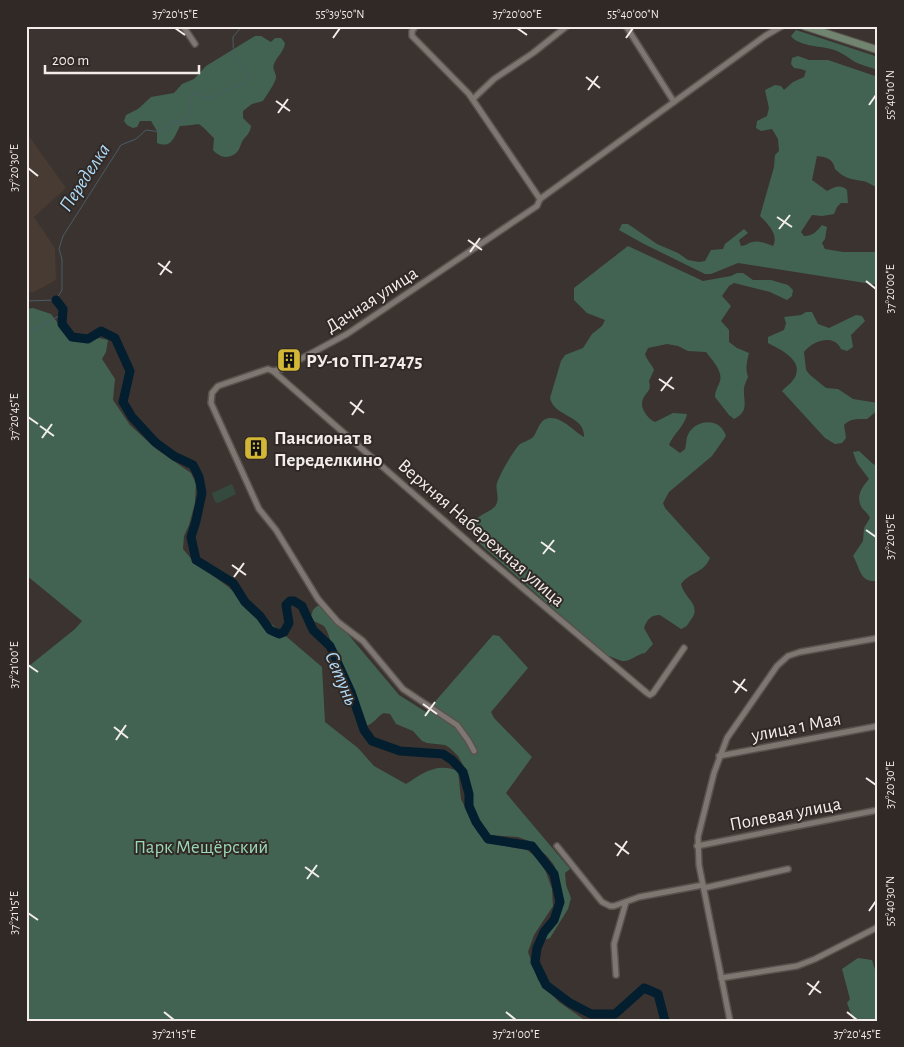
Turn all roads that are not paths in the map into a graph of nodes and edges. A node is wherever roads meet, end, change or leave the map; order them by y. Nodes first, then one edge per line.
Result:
1 (183, 26) edge
2 (416, 26) edge
3 (567, 26) edge
4 (626, 26) edge
5 (782, 26) edge
6 (804, 26) edge
7 (195, 44) dead end
8 (878, 50) edge
9 (473, 99) junction
10 (674, 102) junction
11 (540, 199) junction
12 (273, 371) junction
13 (878, 638) edge
14 (684, 648) dead end
15 (878, 726) edge
16 (474, 751) dead end
17 (719, 756) junction
18 (878, 810) edge
19 (557, 846) dead end
20 (697, 846) junction
21 (788, 868) dead end
22 (704, 887) junction
23 (626, 902) junction
24 (878, 927) edge
25 (616, 975) dead end
26 (721, 978) junction
27 (730, 1021) edge

1 - 7 street
2 - 9 street
3 - 9 street
4 - 10 street
5 - 10 street
6 - 8 main road
9 - 11 street
10 - 11 street
11 - 12 street, Дачная улица
12 - 14 street, Верхняя Набережная улица
12 - 16 street, Дачная улица
13 - 17 street
15 - 17 street, улица 1 Мая
17 - 20 street
18 - 20 street, Полевая улица
19 - 23 street
20 - 22 street
21 - 22 street
22 - 23 street
22 - 26 street
23 - 25 street
24 - 26 street
26 - 27 street

